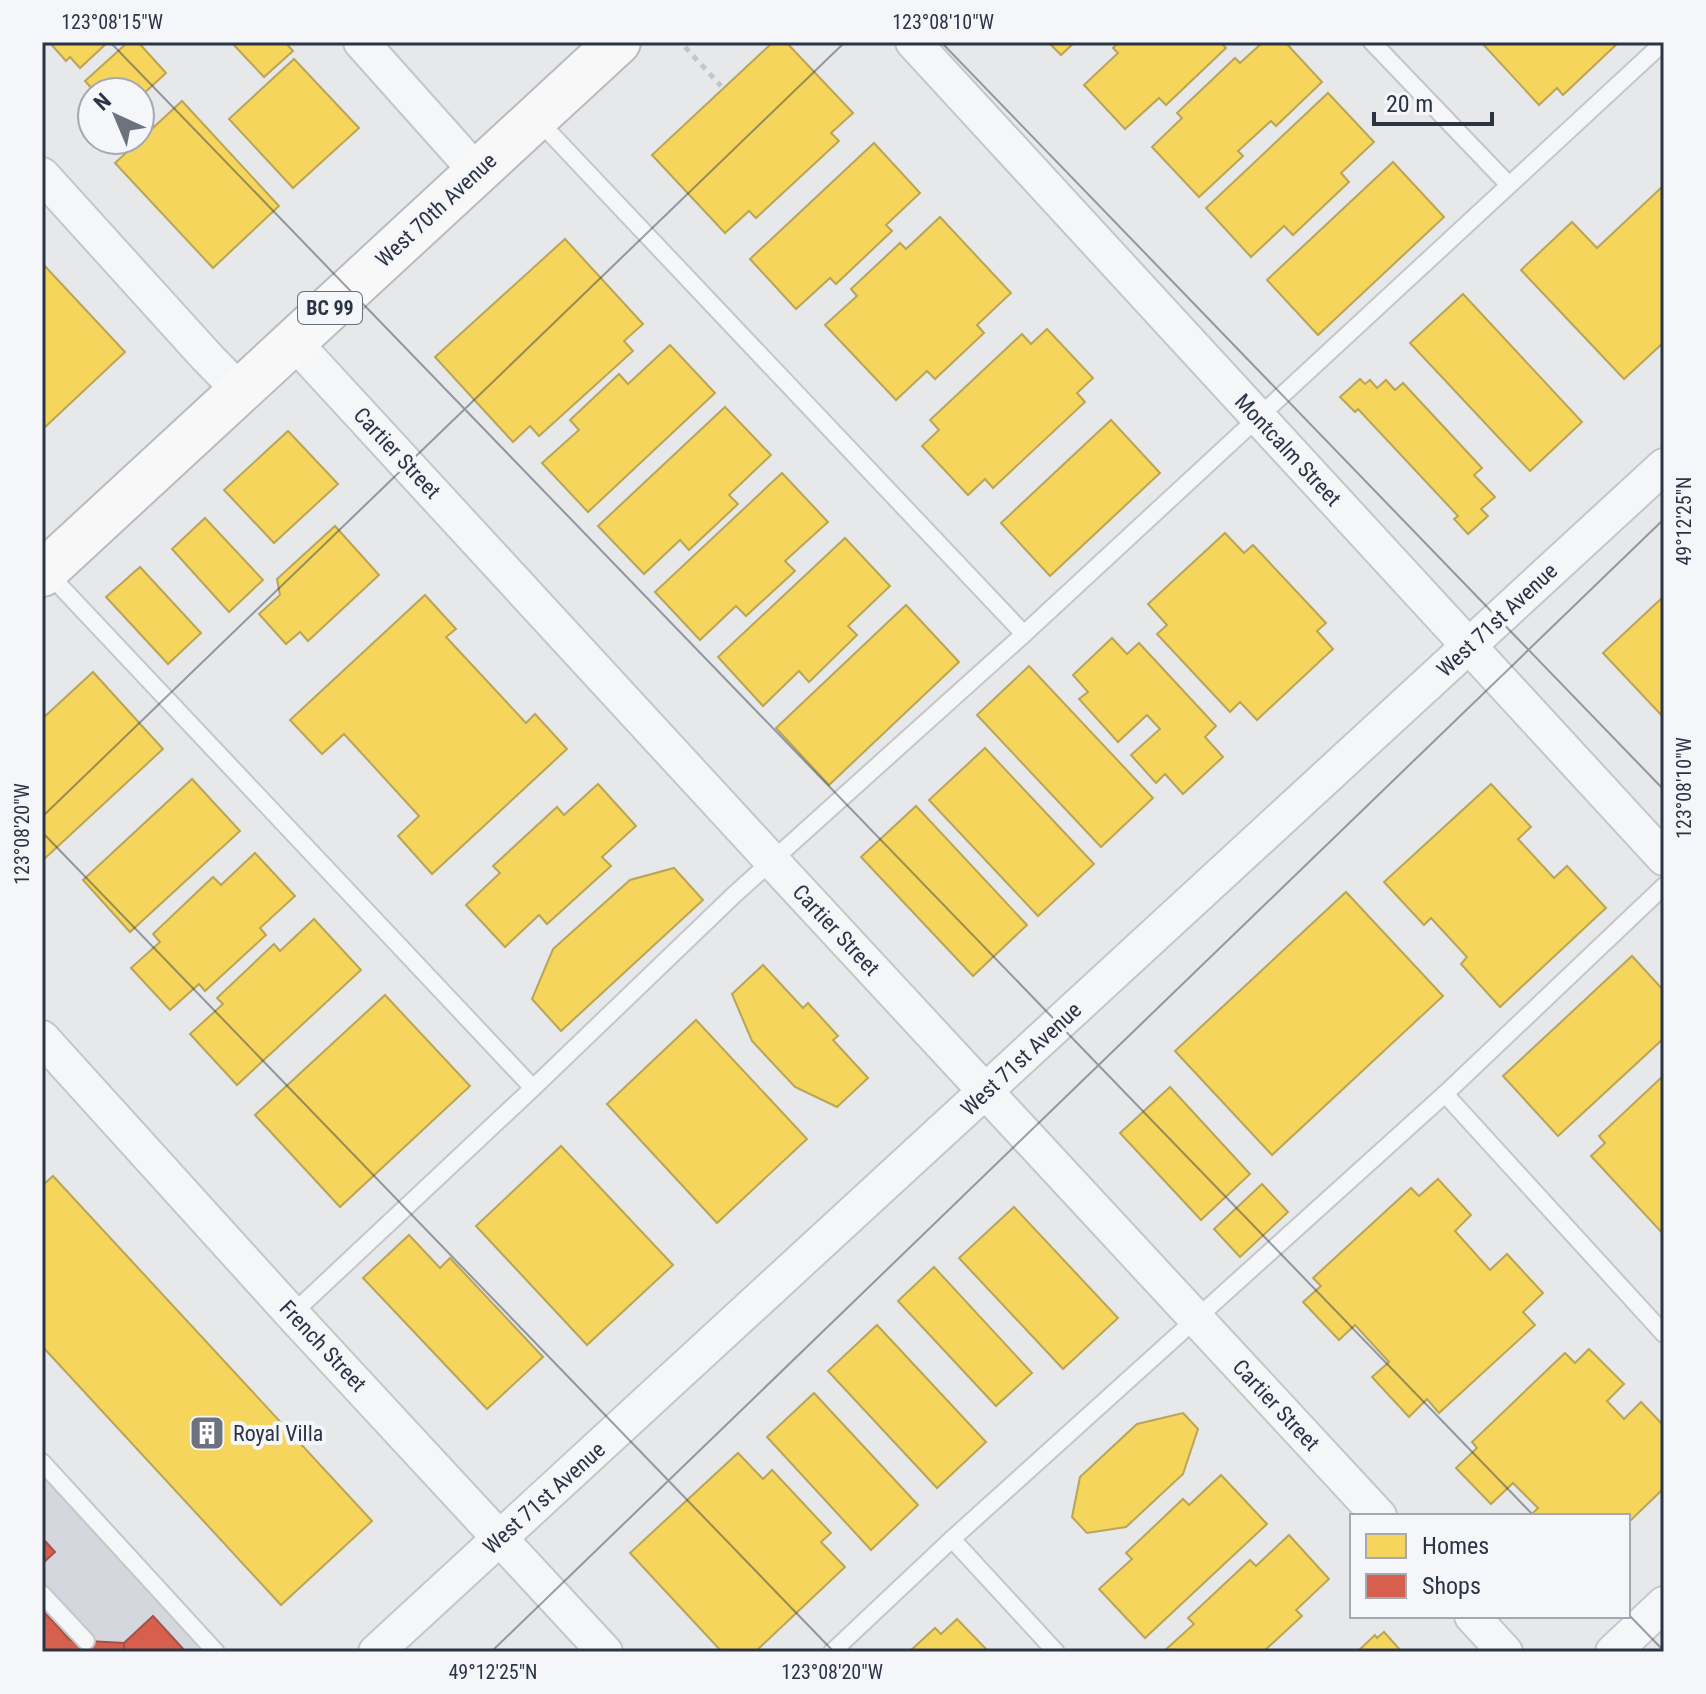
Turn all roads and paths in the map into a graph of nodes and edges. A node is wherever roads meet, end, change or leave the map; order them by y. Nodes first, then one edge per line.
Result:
1 (361, 42) edge
2 (618, 42) edge
3 (913, 42) edge
4 (1372, 42) edge
5 (1664, 42) edge
6 (685, 47) dead end
7 (721, 86) dead end
8 (536, 118) junction
9 (477, 172) junction
10 (42, 175) edge
11 (1509, 185) junction
12 (294, 342) junction
13 (240, 391) junction
14 (1258, 417) junction
15 (1664, 466) edge
16 (44, 573) edge
17 (1024, 634) junction
18 (1469, 646) junction
19 (1664, 858) edge
20 (772, 861) junction
21 (1664, 886) edge
22 (42, 1038) edge
23 (533, 1088) junction
24 (986, 1091) junction
25 (1445, 1094) junction
26 (292, 1314) junction
27 (1197, 1319) junction
28 (1664, 1334) edge
29 (42, 1462) edge
30 (1377, 1514) edge
31 (500, 1537) junction
32 (952, 1539) junction
33 (42, 1594) edge
34 (1664, 1604) edge
35 (1474, 1618) edge
36 (86, 1641) dead end
37 (216, 1652) edge
38 (376, 1652) edge
39 (605, 1652) edge
40 (832, 1652) edge
41 (1056, 1652) edge
42 (1505, 1652) edge
43 (1613, 1652) edge

1 - 9 street
2 - 8 highway, West 70th Avenue / BC 99
3 - 14 street, Montcalm Street
4 - 11 lane
5 - 11 lane
6 - 7 path
8 - 9 highway, West 70th Avenue / BC 99
8 - 17 lane
9 - 12 highway, West 70th Avenue / BC 99
10 - 13 street
11 - 14 lane
12 - 13 highway, West 70th Avenue / BC 99
12 - 20 street, Cartier Street
13 - 16 highway, West 70th Avenue / BC 99
14 - 17 lane
14 - 18 street, Montcalm Street
15 - 18 street, West 71st Avenue
16 - 23 lane
17 - 20 lane
18 - 19 street, Montcalm Street
18 - 24 street, West 71st Avenue
20 - 23 lane
20 - 24 street, Cartier Street
21 - 25 lane
22 - 26 street, French Street
23 - 26 lane
24 - 27 street, Cartier Street
24 - 31 street, West 71st Avenue
25 - 27 lane
25 - 28 lane
26 - 31 street, French Street
27 - 30 street, Cartier Street
27 - 32 lane
29 - 37 lane
31 - 38 street, West 71st Avenue
31 - 39 street, French Street
32 - 40 lane
32 - 41 lane
33 - 36 lane
34 - 43 street
35 - 42 street

